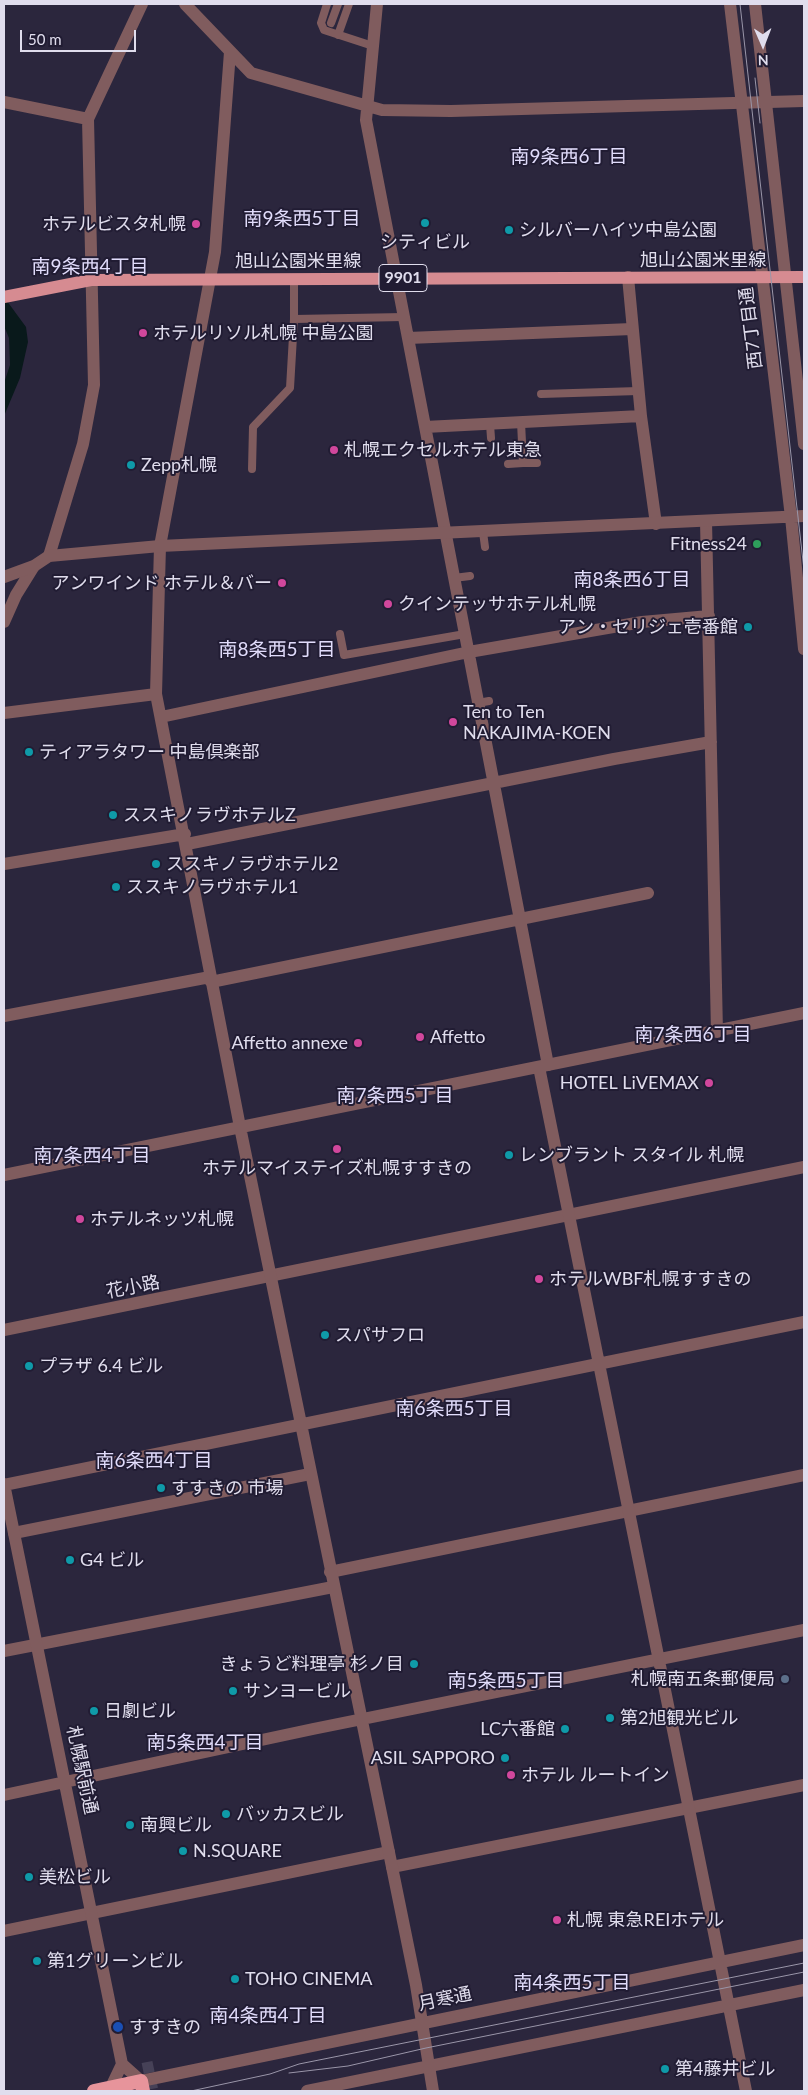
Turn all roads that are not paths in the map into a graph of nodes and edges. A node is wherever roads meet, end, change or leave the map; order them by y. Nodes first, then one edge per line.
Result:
1 (142, 4) edge
2 (184, 4) edge
3 (327, 4) edge
4 (338, 4) edge
5 (348, 4) edge
6 (377, 4) edge
7 (730, 4) edge
8 (755, 4) edge
9 (332, 23) dead end
10 (338, 35) junction
11 (373, 46) junction
12 (230, 52) junction
13 (804, 101) edge
14 (4, 102) edge
15 (742, 102) junction
16 (766, 102) junction
17 (368, 105) junction
18 (88, 119) junction
19 (628, 277) junction
20 (762, 277) junction
21 (786, 277) junction
22 (804, 277) edge
23 (210, 278) junction
24 (396, 278) junction
25 (294, 279) junction
26 (90, 280) junction
27 (4, 297) edge
28 (404, 317) junction
29 (294, 320) junction
30 (632, 329) junction
31 (408, 338) junction
32 (638, 390) junction
33 (541, 394) dead end
34 (641, 416) junction
35 (521, 422) junction
36 (490, 424) junction
37 (425, 427) junction
38 (492, 438) dead end
39 (804, 444) edge
40 (522, 463) junction
41 (537, 463) dead end
42 (508, 464) dead end
43 (252, 469) dead end
44 (804, 516) edge
45 (791, 517) junction
46 (706, 521) junction
47 (656, 524) junction
48 (483, 532) junction
49 (446, 533) junction
50 (160, 546) junction
51 (485, 546) dead end
52 (50, 556) junction
53 (34, 566) junction
54 (470, 576) dead end
55 (4, 577) edge
56 (454, 578) junction
57 (709, 616) junction
58 (4, 622) edge
59 (340, 634) dead end
60 (465, 634) junction
61 (804, 649) edge
62 (468, 652) junction
63 (156, 694) junction
64 (4, 712) edge
65 (161, 717) junction
66 (711, 742) junction
67 (494, 783) junction
68 (186, 839) junction
69 (4, 864) edge
70 (648, 892) dead end
71 (520, 918) junction
72 (211, 979) junction
73 (804, 1013) edge
74 (4, 1016) edge
75 (717, 1032) junction
76 (544, 1066) junction
77 (240, 1128) junction
78 (804, 1167) edge
79 (4, 1175) edge
80 (569, 1216) junction
81 (269, 1278) junction
82 (804, 1322) edge
83 (4, 1330) edge
84 (599, 1364) junction
85 (299, 1424) junction
86 (310, 1474) junction
87 (804, 1475) edge
88 (4, 1484) edge
89 (628, 1511) junction
90 (14, 1533) junction
91 (330, 1572) junction
92 (333, 1587) junction
93 (804, 1630) edge
94 (36, 1644) junction
95 (4, 1651) edge
96 (658, 1659) junction
97 (361, 1719) junction
98 (65, 1782) junction
99 (804, 1784) edge
100 (4, 1795) edge
101 (689, 1809) junction
102 (389, 1852) junction
103 (392, 1866) junction
104 (91, 1914) junction
105 (4, 1931) edge
106 (804, 1945) edge
107 (720, 1962) junction
108 (804, 1990) edge
109 (729, 2006) junction
110 (422, 2023) junction
111 (122, 2064) junction
112 (428, 2066) junction
113 (142, 2086) edge
114 (112, 2089) edge
115 (94, 2091) edge
116 (307, 2091) edge
117 (432, 2091) edge
118 (746, 2091) edge

1 - 18 street
2 - 12 street
3 - 10 lane
4 - 9 lane
5 - 10 lane
6 - 11 street
7 - 15 street, 西7丁目通
8 - 16 street
10 - 11 lane
11 - 17 street
12 - 17 street
12 - 23 street
13 - 16 street
14 - 18 street
15 - 16 street
15 - 17 street
15 - 20 street, 西7丁目通
16 - 21 street
17 - 24 street
18 - 26 street
19 - 20 main road, 旭山公園米里線 / 9901
19 - 24 main road, 旭山公園米里線 / 9901
19 - 30 street
20 - 21 main road, 旭山公園米里線 / 9901
20 - 45 street, 西7丁目通
21 - 22 main road, 旭山公園米里線 / 9901
21 - 39 street
23 - 25 main road, 旭山公園米里線 / 9901
23 - 26 main road, 旭山公園米里線 / 9901
23 - 50 street
24 - 25 main road, 旭山公園米里線 / 9901
24 - 28 street
25 - 29 lane
26 - 27 main road, 旭山公園米里線 / 9901
26 - 52 street
28 - 29 lane
28 - 31 street
29 - 43 lane
30 - 31 street
30 - 32 street
31 - 37 street
32 - 33 lane
32 - 34 street
34 - 35 street
34 - 47 street
35 - 36 street
35 - 40 lane
36 - 37 street
36 - 38 lane
37 - 49 street
40 - 41 lane
40 - 42 lane
44 - 45 street
45 - 46 street
45 - 61 street, 西7丁目通
46 - 47 street
46 - 57 street
47 - 48 street
48 - 49 street
48 - 51 lane
49 - 50 street
49 - 56 street
50 - 52 street
50 - 63 street
52 - 53 street
53 - 55 street
53 - 58 street
54 - 56 lane
56 - 60 street
57 - 62 street
57 - 66 street
59 - 60 lane
60 - 62 street
62 - 65 street
62 - 67 street
63 - 64 street
63 - 65 street
65 - 68 street
66 - 67 street
66 - 75 street
67 - 68 street
67 - 71 street
68 - 69 street
68 - 72 street
70 - 71 street
71 - 72 street
71 - 76 street
72 - 74 street
72 - 77 street
73 - 75 street
75 - 76 street
76 - 77 street
76 - 80 street
77 - 79 street
77 - 81 street
78 - 80 street, 花小路
80 - 81 street, 花小路
80 - 84 street
81 - 83 street, 花小路
81 - 85 street
82 - 84 street
84 - 85 street
84 - 89 street
85 - 86 street
85 - 88 street
86 - 90 street
86 - 91 street
87 - 89 street
88 - 90 street, 札幌駅前通
89 - 91 street
89 - 96 street
90 - 94 street, 札幌駅前通
91 - 92 street
92 - 94 street
92 - 97 street
93 - 96 street
94 - 95 street
94 - 98 street, 札幌駅前通
96 - 97 street
96 - 101 street
97 - 98 street
97 - 102 street
98 - 100 street
98 - 104 street, 札幌駅前通
99 - 101 street
101 - 103 street
101 - 107 street
102 - 103 street
102 - 104 street
103 - 110 street
104 - 105 street
104 - 111 street, 札幌駅前通
106 - 107 street, 月寒通
107 - 109 street
107 - 110 street, 月寒通
108 - 109 street
109 - 112 street
109 - 118 street
110 - 112 street
110 - 113 street, 月寒通
111 - 113 street
111 - 114 street
112 - 116 street
112 - 117 street
113 - 114 highway, 月寒通
114 - 115 highway, 月寒通

